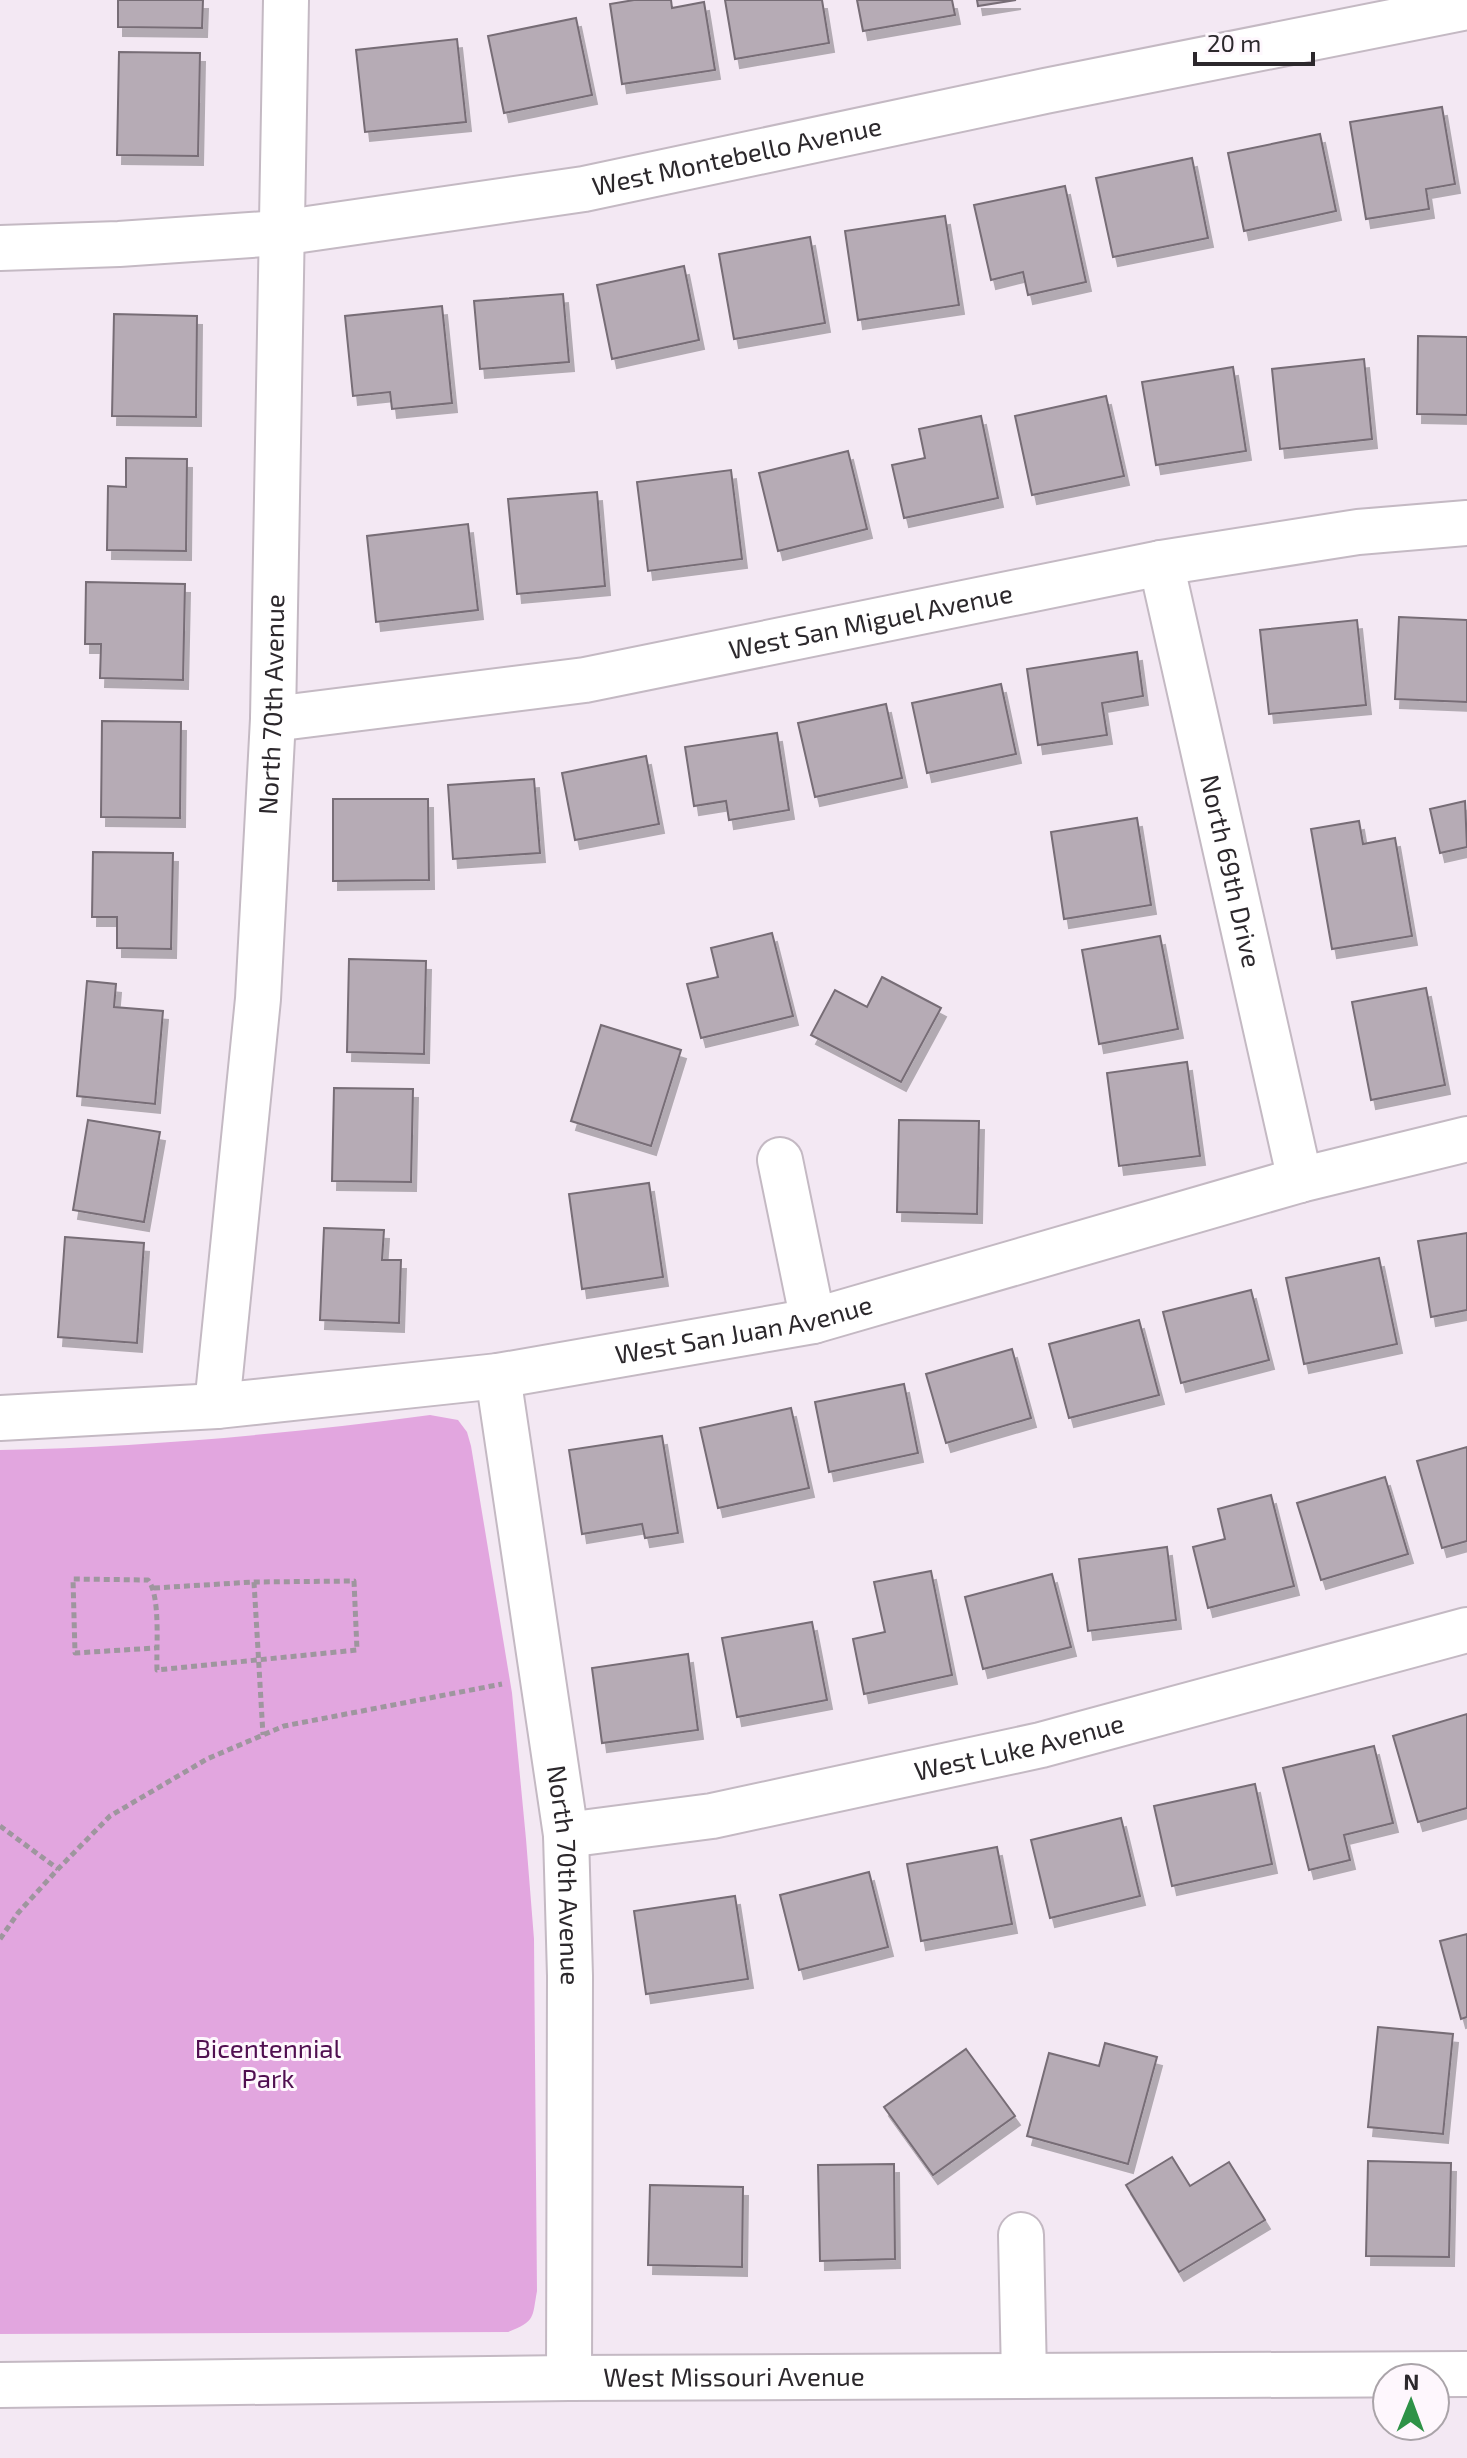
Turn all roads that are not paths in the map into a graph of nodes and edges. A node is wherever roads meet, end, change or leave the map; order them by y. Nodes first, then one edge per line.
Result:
1 (286, 0) edge
2 (1467, 7) edge
3 (280, 233) junction
4 (0, 248) edge
5 (1467, 523) edge
6 (1161, 563) junction
7 (273, 719) junction
8 (1467, 1139) edge
9 (780, 1160) dead end
10 (1300, 1180) junction
11 (813, 1321) junction
12 (498, 1376) junction
13 (217, 1406) junction
14 (0, 1418) edge
15 (1467, 1630) edge
16 (566, 1835) junction
17 (1021, 2235) dead end
18 (1467, 2374) edge
19 (1024, 2376) junction
20 (569, 2378) junction
21 (0, 2385) edge

1 - 3 street, North 70th Avenue
2 - 3 street, West Montebello Avenue
3 - 4 street, West Montebello Avenue
3 - 7 street, North 70th Avenue
5 - 6 street, West San Miguel Avenue
6 - 7 street, West San Miguel Avenue
6 - 10 street, North 69th Drive
7 - 13 street, North 70th Avenue
8 - 10 street, West San Juan Avenue
9 - 11 street
10 - 11 street, West San Juan Avenue
11 - 12 street, West San Juan Avenue
12 - 13 street, West San Juan Avenue
12 - 16 street, North 70th Avenue
13 - 14 street, West San Juan Avenue
15 - 16 street, West Luke Avenue
16 - 20 street, North 70th Avenue
17 - 19 street
18 - 19 street, West Missouri Avenue
19 - 20 street, West Missouri Avenue
20 - 21 street, West Missouri Avenue

